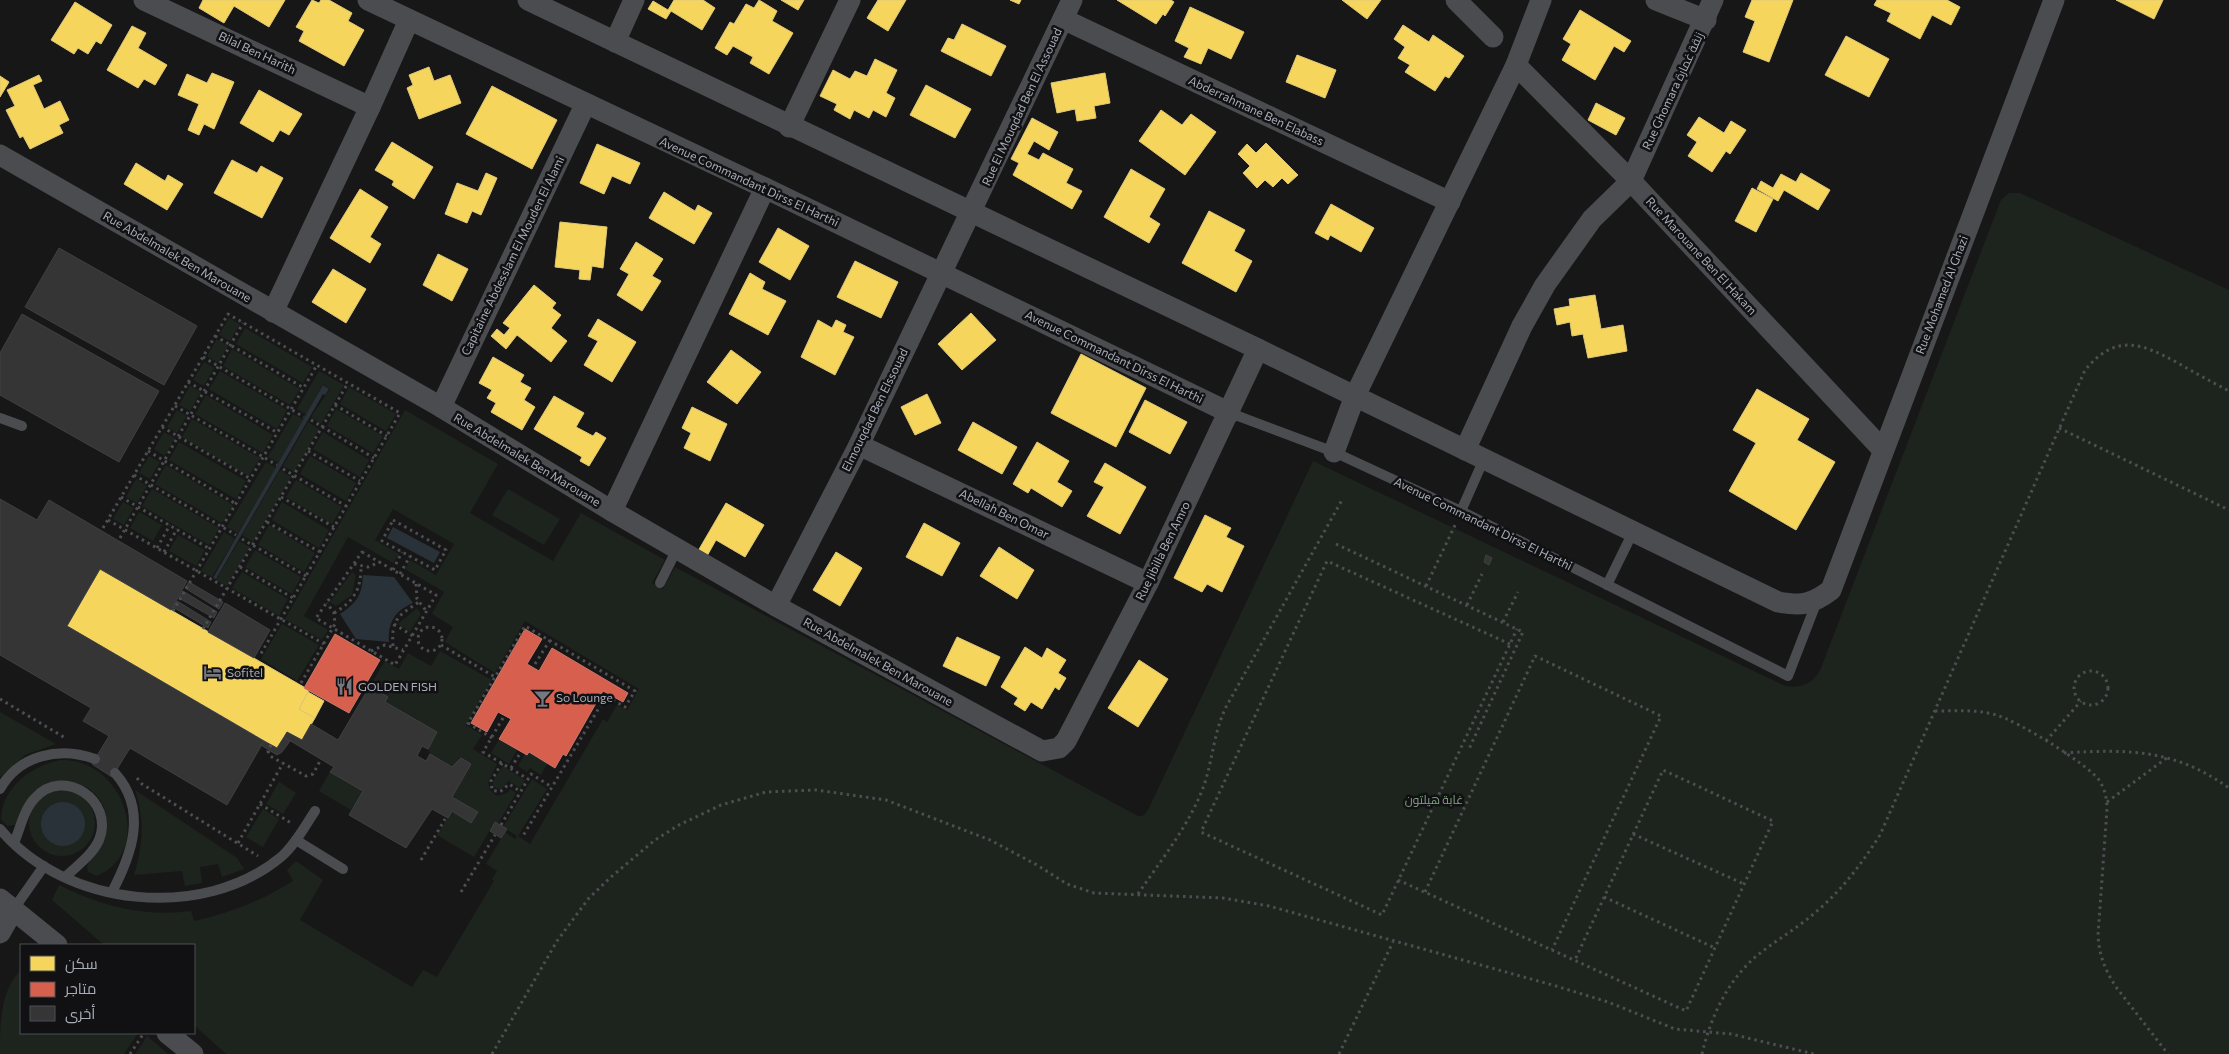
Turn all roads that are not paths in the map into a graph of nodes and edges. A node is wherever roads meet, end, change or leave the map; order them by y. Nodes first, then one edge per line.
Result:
1 (144, 0) edge
2 (368, 0) edge
3 (528, 0) edge
4 (634, 0) edge
5 (850, 0) edge
6 (1072, 0) edge
7 (1456, 0) edge
8 (1541, 0) edge
9 (1656, 0) edge
10 (2054, 0) edge
11 (1709, 10) edge
12 (1063, 19) junction
13 (409, 20) junction
14 (1493, 38) dead end
15 (615, 42) junction
16 (1516, 65) junction
17 (585, 105) junction
18 (370, 107) junction
19 (789, 127) junction
20 (0, 155) edge
21 (1631, 181) junction
22 (765, 188) junction
23 (1450, 202) junction
24 (972, 213) junction
25 (942, 275) junction
26 (272, 312) junction
27 (1258, 350) junction
28 (1355, 396) junction
29 (441, 407) junction
30 (1230, 413) junction
31 (0, 418) edge
32 (22, 426) dead end
33 (859, 444) junction
34 (1883, 450) junction
35 (1334, 452) junction
36 (1474, 454) junction
37 (612, 511) junction
38 (1461, 511) junction
39 (1633, 532) junction
40 (678, 549) junction
41 (660, 583) dead end
42 (1148, 583) junction
43 (1607, 586) junction
44 (1824, 595) junction
45 (776, 606) junction
46 (1059, 748) joint
47 (95, 759) dead end
48 (115, 773) dead end
49 (0, 789) edge
50 (316, 811) dead end
51 (0, 829) edge
52 (296, 840) junction
53 (14, 843) junction
54 (44, 866) junction
55 (343, 869) dead end
56 (65, 877) junction
57 (112, 892) junction
58 (7, 905) edge
59 (0, 932) edge
60 (56, 944) edge
61 (168, 1034) edge
62 (193, 1054) edge

1 - 18 street, Bilal Ben Harith
2 - 13 street, Avenue Commandant Dirss El Harthi
3 - 15 street
4 - 15 street
5 - 19 street
6 - 12 street, Rue El Mouqdad Ben El Assouad
7 - 14 street
8 - 16 street
9 - 11 street
10 - 34 street, Rue Mohamed Al Ghazi
11 - 21 street, Rue Ghomara زنقة غمارة
12 - 23 street, Abderrahmane Ben Elabass
12 - 24 street, Rue El Mouqdad Ben El Assouad
13 - 17 street, Avenue Commandant Dirss El Harthi
13 - 18 street
15 - 19 street
16 - 21 street, Rue Marouane Ben El Hakam
16 - 23 street
17 - 22 street, Avenue Commandant Dirss El Harthi
17 - 29 street, Capitaine Abdesslam El Mouden El Alami
18 - 26 street
19 - 24 street
20 - 26 street, Rue Abdelmalek Ben Marouane
21 - 34 street, Rue Marouane Ben El Hakam
21 - 36 street
22 - 25 street, Avenue Commandant Dirss El Harthi
22 - 37 street
23 - 28 street
24 - 25 street, Elmouqdad Ben Elssouad
24 - 27 street
25 - 30 street, Avenue Commandant Dirss El Harthi
25 - 33 street, Elmouqdad Ben Elssouad
26 - 29 street, Rue Abdelmalek Ben Marouane
27 - 28 street
27 - 30 street, Rue Jibilla Ben Amro
28 - 35 street
28 - 36 street
29 - 37 street, Rue Abdelmalek Ben Marouane
30 - 35 lane, Avenue Commandant Dirss El Harthi
30 - 42 street, Rue Jibilla Ben Amro
31 - 32 lane
33 - 42 street, Abellah Ben Omar
33 - 45 street, Elmouqdad Ben Elssouad
34 - 44 street, Rue Mohamed Al Ghazi
35 - 38 lane, Avenue Commandant Dirss El Harthi
36 - 38 lane
36 - 39 street
37 - 40 street, Rue Abdelmalek Ben Marouane
38 - 43 lane, Avenue Commandant Dirss El Harthi
39 - 43 lane
39 - 44 street
40 - 41 lane
40 - 45 street, Rue Abdelmalek Ben Marouane
42 - 46 street, Rue Jibilla Ben Amro
43 - 44 lane, Avenue Commandant Dirss El Harthi
45 - 46 street, Rue Abdelmalek Ben Marouane
47 - 49 lane
48 - 57 lane
50 - 52 lane
51 - 53 lane
52 - 55 lane
52 - 57 lane
53 - 54 lane
53 - 56 lane
54 - 56 lane
54 - 58 lane
56 - 57 lane
58 - 59 street
58 - 60 street
61 - 62 street

